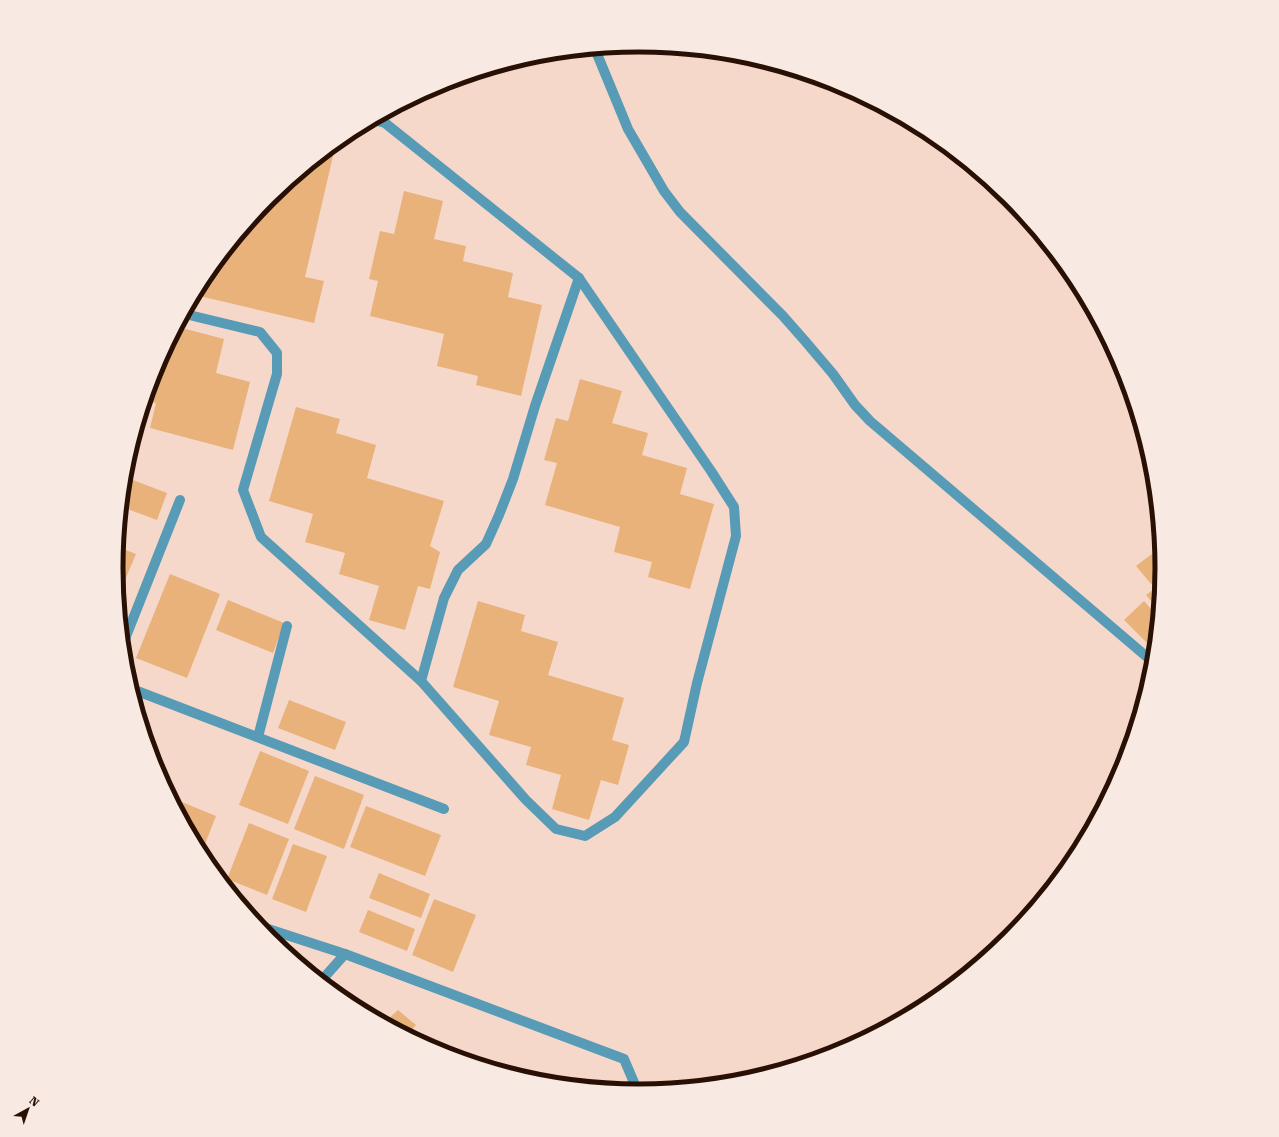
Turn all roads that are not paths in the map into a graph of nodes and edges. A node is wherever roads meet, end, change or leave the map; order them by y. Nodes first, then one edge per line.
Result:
1 (597, 54) edge
2 (380, 122) edge
3 (579, 278) junction
4 (189, 315) edge
5 (180, 500) dead end
6 (287, 626) dead end
7 (127, 634) edge
8 (1148, 658) edge
9 (421, 681) junction
10 (138, 690) edge
11 (258, 737) junction
12 (444, 809) dead end
13 (270, 930) edge
14 (345, 954) junction
15 (324, 977) edge
16 (633, 1085) edge

1 - 8 street
2 - 3 street
3 - 9 street
3 - 9 street
4 - 9 street
5 - 7 street
6 - 11 street
10 - 11 street
11 - 12 street
13 - 14 street
14 - 15 street
14 - 16 street

